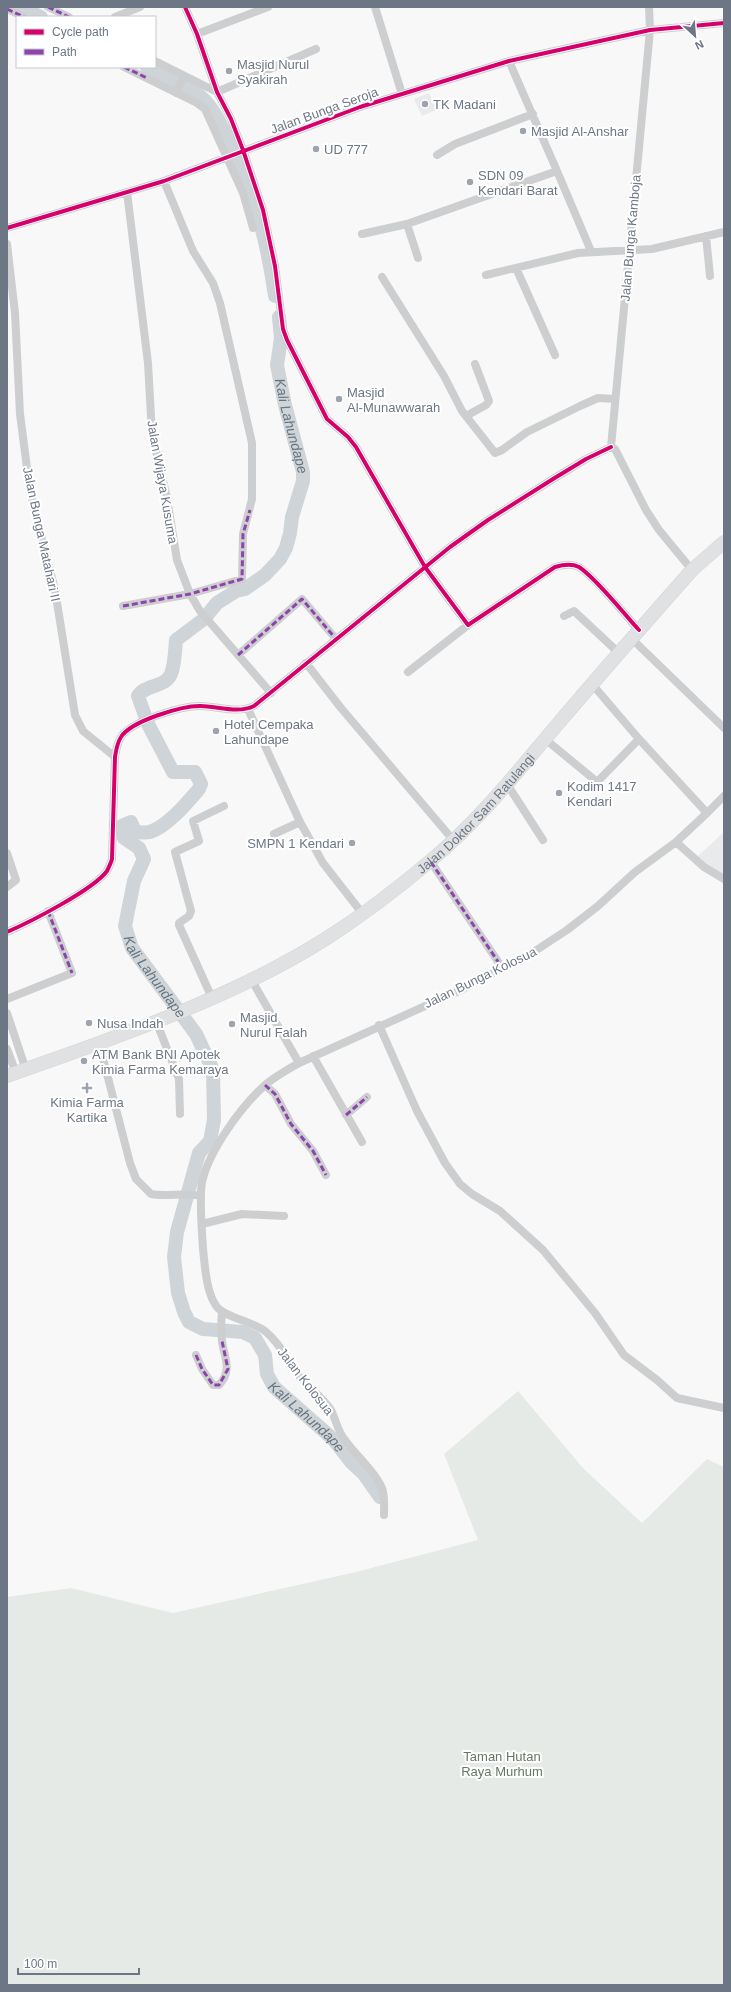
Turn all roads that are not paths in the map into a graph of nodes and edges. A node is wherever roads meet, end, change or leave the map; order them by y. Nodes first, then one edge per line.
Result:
1 (48, 7) edge
2 (140, 7) edge
3 (185, 7) edge
4 (268, 7) edge
5 (375, 7) edge
6 (649, 7) edge
7 (7, 9) edge
8 (22, 16) edge
9 (67, 16) edge
10 (118, 16) edge
11 (724, 23) edge
12 (650, 30) junction
13 (197, 34) junction
14 (316, 49) dead end
15 (509, 61) junction
16 (156, 62) edge
17 (126, 68) edge
18 (183, 78) junction
19 (212, 80) junction
20 (205, 87) junction
21 (216, 92) junction
22 (176, 93) junction
23 (402, 94) junction
24 (533, 114) junction
25 (241, 150) junction
26 (437, 155) dead end
27 (227, 157) junction
28 (557, 171) junction
29 (164, 180) junction
30 (127, 192) junction
31 (407, 224) junction
32 (7, 228) edge
33 (253, 228) dead end
34 (724, 232) edge
35 (362, 234) dead end
36 (706, 236) junction
37 (7, 244) edge
38 (590, 251) junction
39 (628, 252) junction
40 (418, 258) dead end
41 (516, 268) junction
42 (486, 275) dead end
43 (710, 276) dead end
44 (382, 277) dead end
45 (555, 355) dead end
46 (475, 364) dead end
47 (615, 399) junction
48 (466, 416) junction
49 (611, 447) junction
50 (724, 542) edge
51 (424, 567) junction
52 (692, 570) junction
53 (190, 594) junction
54 (123, 606) dead end
55 (564, 616) dead end
56 (468, 625) junction
57 (635, 634) junction
58 (336, 639) junction
59 (620, 654) junction
60 (238, 655) junction
61 (306, 663) junction
62 (408, 672) dead end
63 (592, 684) junction
64 (271, 693) junction
65 (248, 709) junction
66 (724, 728) edge
67 (545, 739) junction
68 (639, 739) junction
69 (115, 757) junction
70 (508, 784) junction
71 (724, 796) edge
72 (224, 806) dead end
73 (707, 813) junction
74 (300, 822) junction
75 (274, 834) dead end
76 (543, 840) dead end
77 (454, 841) junction
78 (676, 842) junction
79 (7, 853) edge
80 (431, 862) junction
81 (724, 879) edge
82 (7, 887) edge
83 (48, 911) junction
84 (362, 913) junction
85 (7, 932) edge
86 (503, 969) junction
87 (251, 979) junction
88 (212, 998) junction
89 (7, 1000) edge
90 (7, 1013) edge
91 (156, 1021) junction
92 (379, 1025) junction
93 (99, 1043) junction
94 (7, 1049) edge
95 (313, 1056) junction
96 (299, 1063) junction
97 (16, 1073) edge
98 (265, 1085) junction
99 (367, 1097) dead end
100 (180, 1114) dead end
101 (346, 1115) junction
102 (362, 1142) dead end
103 (326, 1175) dead end
104 (201, 1196) junction
105 (284, 1216) dead end
106 (202, 1224) junction
107 (222, 1312) junction
108 (196, 1355) dead end
109 (724, 1408) edge
110 (384, 1515) dead end

1 - 9 street
2 - 10 street
3 - 13 street
4 - 13 street
5 - 23 street
6 - 12 street, Jalan Bunga Kamboja
7 - 8 street
11 - 12 street, Jalan Bunga Seroja
12 - 15 street, Jalan Bunga Seroja
12 - 39 street, Jalan Bunga Kamboja
13 - 19 street
14 - 21 street
15 - 23 street, Jalan Bunga Seroja
15 - 24 street
16 - 18 street
17 - 22 street
18 - 20 street
18 - 22 street
19 - 20 street
19 - 21 street
20 - 21 street
21 - 25 street
22 - 27 street
23 - 25 street, Jalan Bunga Seroja
24 - 26 street
24 - 28 street
25 - 27 street, Jalan Bunga Seroja
25 - 51 street
27 - 29 street, Jalan Bunga Seroja
27 - 33 street
28 - 31 street
28 - 38 street
29 - 30 street, Jalan Bunga Seroja
29 - 53 street
30 - 32 street, Jalan Bunga Seroja
30 - 53 street, Jalan Wijaya Kusuma
31 - 35 street
31 - 40 street
34 - 36 street
36 - 39 street
36 - 43 street
37 - 69 street, Jalan Bunga Matahari II
38 - 39 street
38 - 41 street
39 - 47 street, Jalan Bunga Kamboja
41 - 42 street
41 - 45 street
44 - 48 street
46 - 48 street
47 - 48 street
47 - 49 street, Jalan Bunga Kamboja
49 - 51 street
49 - 52 street
50 - 52 highway, Jalan Doktor Sam Ratulangi
51 - 56 street
51 - 58 street
52 - 57 highway, Jalan Doktor Sam Ratulangi
53 - 54 street
53 - 60 street, Jalan Wijaya Kusuma
55 - 59 street
56 - 57 street
56 - 62 street
57 - 59 highway, Jalan Doktor Sam Ratulangi
57 - 66 street
58 - 60 street
58 - 61 street
59 - 63 highway, Jalan Doktor Sam Ratulangi
60 - 64 street, Jalan Wijaya Kusuma
61 - 64 street
61 - 77 street
63 - 67 highway, Jalan Doktor Sam Ratulangi
63 - 68 street
64 - 65 street
65 - 69 street
65 - 74 street
67 - 68 street
67 - 70 highway, Jalan Doktor Sam Ratulangi
68 - 73 street
69 - 83 street
70 - 76 street
70 - 77 highway, Jalan Doktor Sam Ratulangi
71 - 73 street, Jalan Bunga Kolosua
72 - 88 street
73 - 78 street, Jalan Bunga Kolosua
74 - 75 street
74 - 84 street
77 - 80 highway, Jalan Doktor Sam Ratulangi
78 - 81 street
78 - 86 street, Jalan Bunga Kolosua
79 - 82 street
80 - 84 highway, Jalan Doktor Sam Ratulangi
80 - 86 street
83 - 85 street
83 - 89 street
84 - 87 highway, Jalan Doktor Sam Ratulangi
86 - 92 street, Jalan Bunga Kolosua
87 - 88 highway, Jalan Doktor Sam Ratulangi
87 - 96 street
88 - 91 highway, Jalan Doktor Sam Ratulangi
90 - 97 street
91 - 93 highway, Jalan Doktor Sam Ratulangi
91 - 100 street
92 - 95 street, Jalan Bunga Kolosua
92 - 109 street
93 - 97 highway, Jalan Doktor Sam Ratulangi
93 - 104 street
94 - 97 street
95 - 96 street, Jalan Bunga Kolosua
95 - 101 street
96 - 98 street, Jalan Bunga Kolosua
98 - 103 street
98 - 104 street, Jalan Bunga Kolosua
99 - 101 street
101 - 102 street
104 - 106 street, Jalan Bunga Kolosua
105 - 106 street
106 - 107 street, Jalan Bunga Kolosua
107 - 108 street
107 - 110 street, Jalan Kolosua

